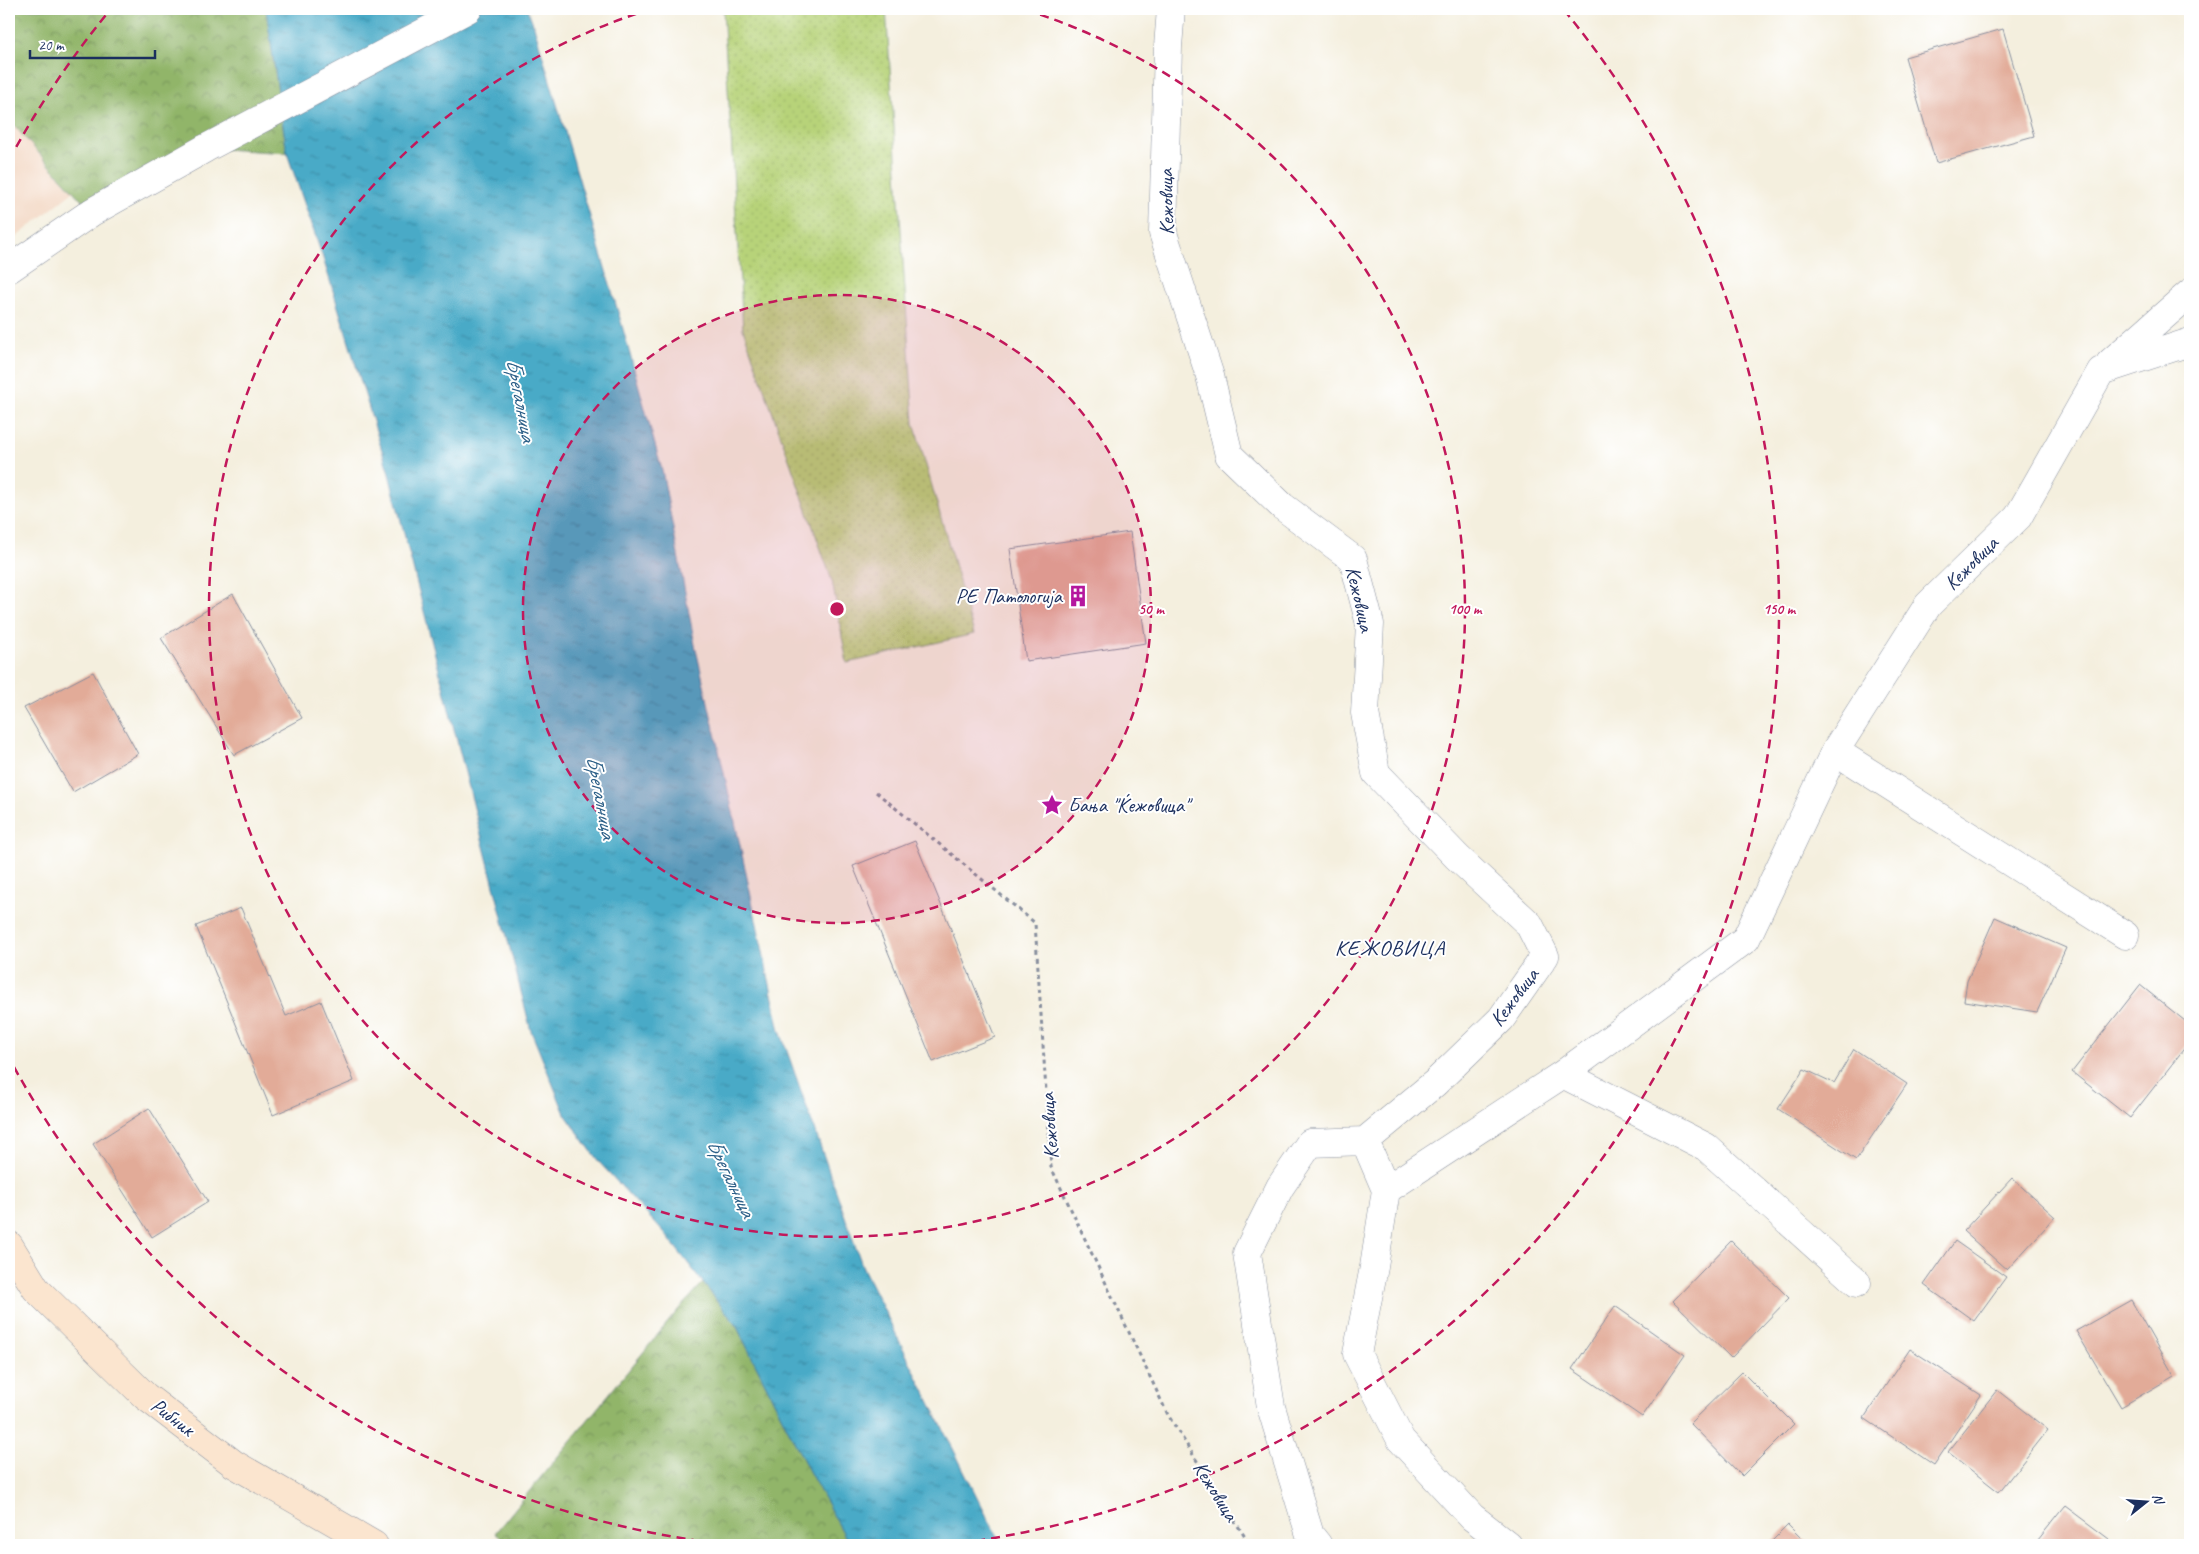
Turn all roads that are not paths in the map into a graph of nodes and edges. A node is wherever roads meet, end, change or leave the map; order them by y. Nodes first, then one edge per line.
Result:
1 (468, 9) edge
2 (1171, 9) edge
3 (9, 269) edge
4 (2190, 292) edge
5 (2190, 342) edge
6 (2101, 371) junction
7 (1835, 751) junction
8 (2125, 935) dead end
9 (1563, 1074) junction
10 (1365, 1141) junction
11 (1386, 1190) junction
12 (9, 1245) edge
13 (1858, 1283) dead end
14 (1472, 1518) junction
15 (374, 1545) edge
16 (1318, 1545) edge
17 (1490, 1545) edge
18 (1508, 1545) edge

1 - 3 street
2 - 10 street, Кежовица
4 - 6 street, Кежовица
5 - 6 street
6 - 7 street, Кежовица
7 - 8 street
7 - 9 street, Кежовица
9 - 11 street, Кежовица
9 - 13 street
10 - 11 street
10 - 16 street
11 - 14 street
12 - 15 main road, Рибник
14 - 17 street
14 - 18 street

